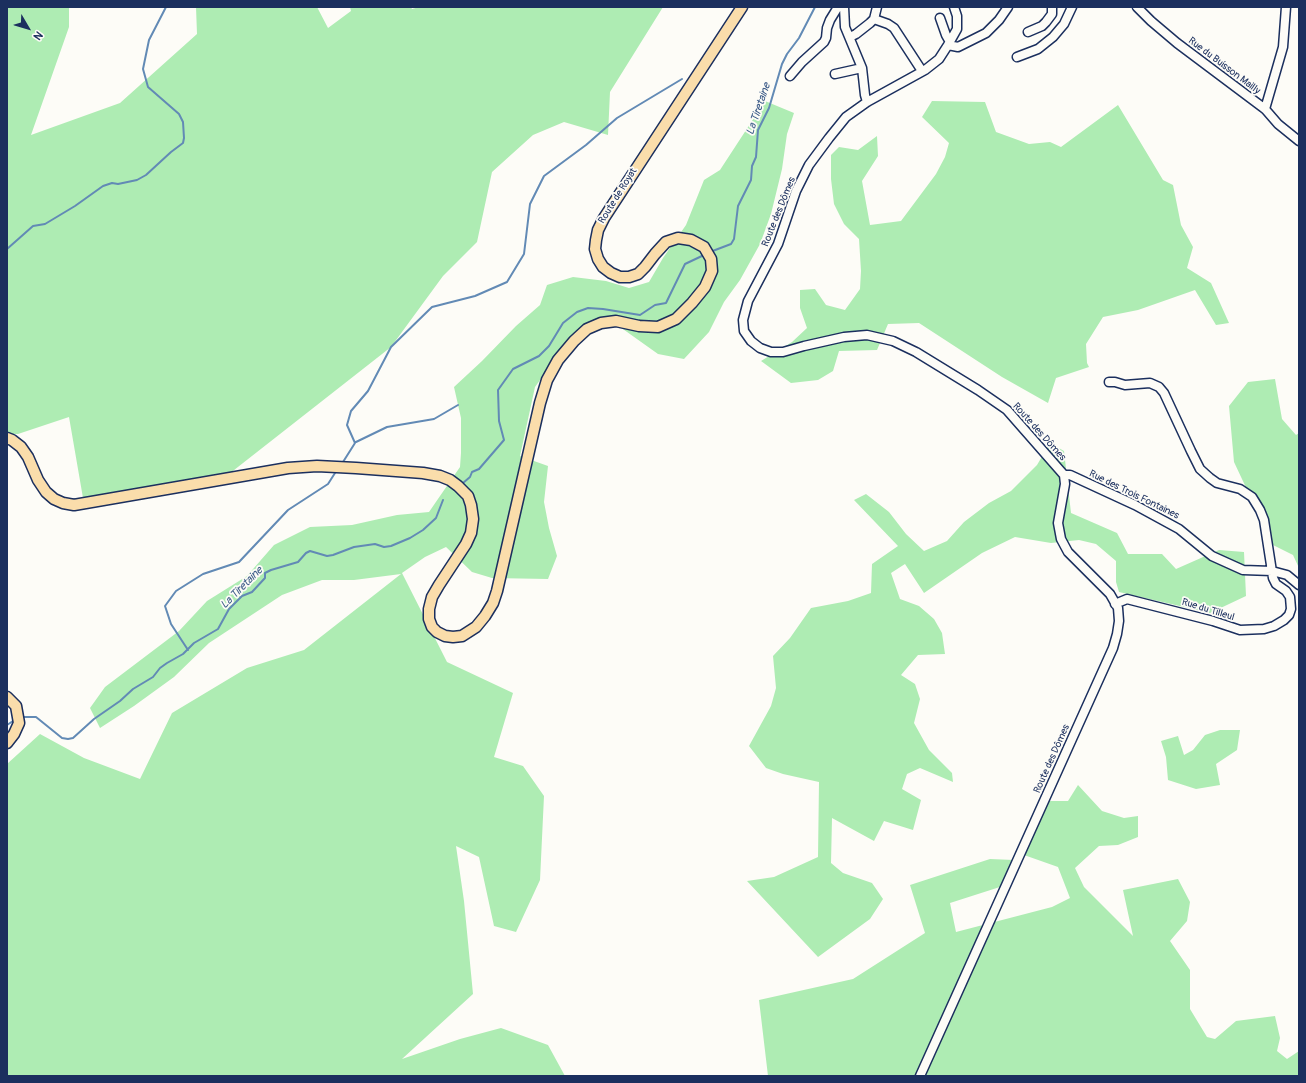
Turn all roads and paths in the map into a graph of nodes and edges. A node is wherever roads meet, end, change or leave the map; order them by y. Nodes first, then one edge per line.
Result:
1 (742, 7) edge
2 (838, 7) edge
3 (844, 7) edge
4 (877, 7) edge
5 (954, 7) edge
6 (1008, 7) edge
7 (1052, 7) edge
8 (1072, 7) edge
9 (1137, 7) edge
10 (1286, 7) edge
11 (940, 18) dead end
12 (874, 19) junction
13 (1028, 32) dead end
14 (850, 37) junction
15 (949, 44) junction
16 (1017, 57) dead end
17 (862, 68) junction
18 (922, 71) junction
19 (835, 74) dead end
20 (790, 76) dead end
21 (867, 102) junction
22 (1266, 110) junction
23 (1299, 141) edge
24 (1109, 382) dead end
25 (7, 438) edge
26 (1064, 475) junction
27 (1272, 571) junction
28 (1299, 585) edge
29 (1116, 604) junction
30 (7, 697) edge
31 (7, 743) edge
32 (920, 1076) edge

1 - 25 main road, Route de Royat
2 - 20 street
3 - 14 street
4 - 12 street
5 - 15 street, Route des Dômes
6 - 15 street
7 - 13 street
8 - 16 street
9 - 22 street, Rue du Buisson Mailly
10 - 22 street
11 - 15 street
12 - 14 street
12 - 18 street
14 - 17 street
15 - 18 street, Route des Dômes
17 - 19 street
17 - 21 street
18 - 21 street, Route des Dômes
21 - 26 street, Route des Dômes
22 - 23 street, Rue du Buisson Mailly
24 - 27 street, Rue du Tilleul
26 - 27 street, Rue des Trois Fontaines
26 - 29 street, Route des Dômes
27 - 28 street, Rue des Trois Fontaines
27 - 29 street, Rue du Tilleul
29 - 32 street, Route des Dômes
30 - 31 main road

